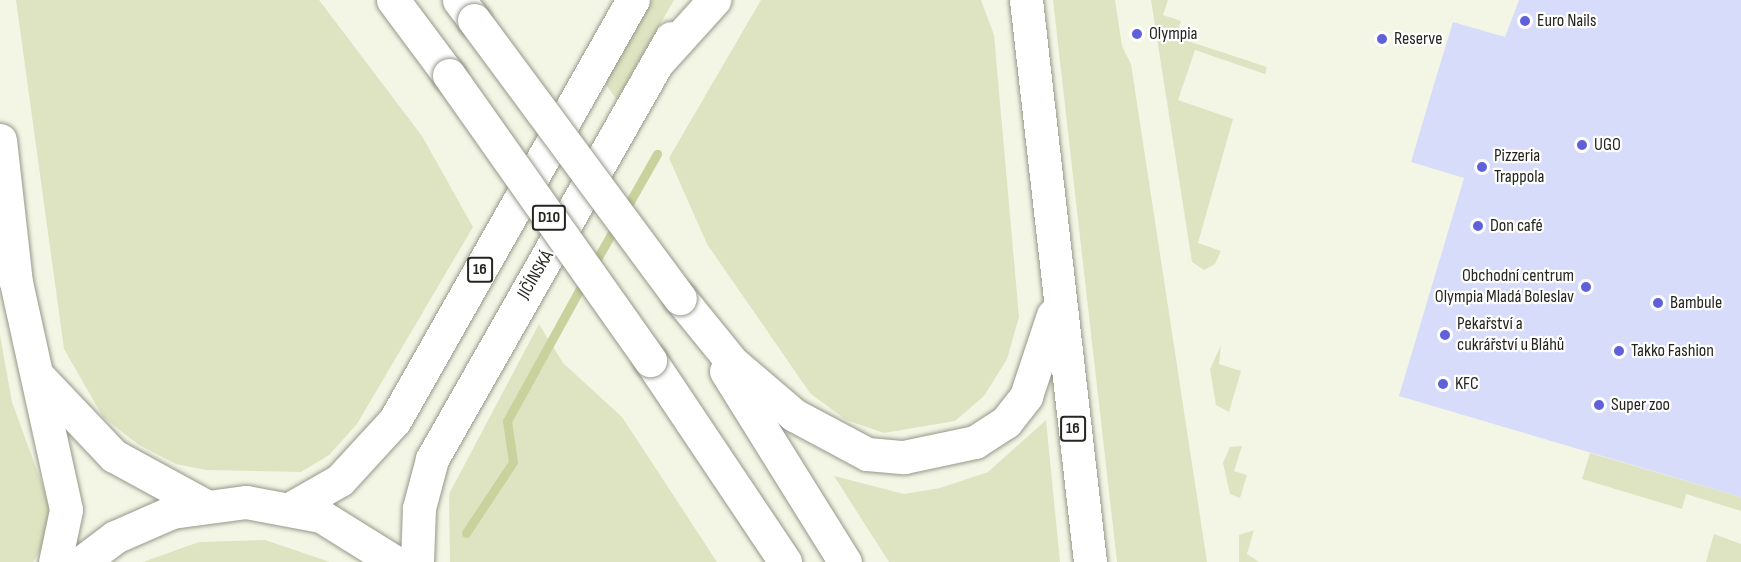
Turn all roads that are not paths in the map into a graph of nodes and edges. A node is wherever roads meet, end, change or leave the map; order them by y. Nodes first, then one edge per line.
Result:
1 (393, 0) edge
2 (633, 0) edge
3 (693, 0) edge
4 (714, 0) edge
5 (1011, 0) edge
6 (1026, 0) edge
7 (467, 10) edge
8 (1028, 38) junction
9 (658, 62) junction
10 (0, 140) edge
11 (1057, 296) junction
12 (680, 298) junction
13 (38, 376) junction
14 (202, 504) junction
15 (291, 508) junction
16 (55, 562) edge
17 (82, 562) edge
18 (395, 562) edge
19 (417, 562) edge
20 (785, 562) edge
21 (845, 562) edge
22 (1090, 562) edge

1 - 20 main road, D10, bridge
2 - 15 main road, 16
3 - 9 main road, JIČÍNSKÁ
4 - 9 main road
5 - 8 main road
6 - 8 main road, 16
7 - 12 main road, bridge
8 - 11 main road, 16
9 - 19 main road, JIČÍNSKÁ
10 - 13 main road
11 - 12 main road
11 - 22 main road, 16
12 - 21 main road
13 - 14 main road
13 - 16 main road
14 - 15 main road
14 - 17 main road
15 - 18 main road

